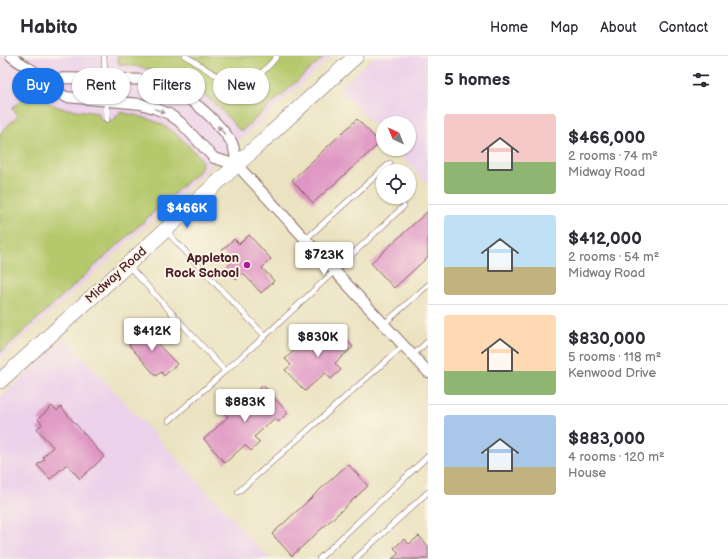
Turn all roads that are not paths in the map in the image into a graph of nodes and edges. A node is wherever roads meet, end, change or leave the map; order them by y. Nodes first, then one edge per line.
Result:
1 (12, 56) edge
2 (104, 56) edge
3 (185, 56) edge
4 (277, 56) edge
5 (356, 56) edge
6 (26, 68) edge
7 (104, 68) edge
8 (130, 79) edge
9 (130, 103) edge
10 (105, 104) edge
11 (107, 120) dead end
12 (390, 163) dead end
13 (237, 165) junction
14 (404, 206) dead end
15 (166, 230) junction
16 (306, 239) junction
17 (128, 265) junction
18 (334, 270) junction
19 (428, 285) edge
20 (384, 324) junction
21 (265, 336) junction
22 (428, 341) edge
23 (404, 345) junction
24 (413, 355) junction
25 (224, 371) junction
26 (428, 372) edge
27 (0, 381) edge
28 (169, 421) dead end
29 (428, 456) edge
30 (238, 492) dead end
31 (428, 492) edge
32 (319, 559) edge
33 (355, 559) edge

1 - 6 street
2 - 7 lane
3 - 4 lane
5 - 13 main road, Midway Road
13 -> 8 street
9 -> 13 street
10 - 11 lane
12 - 16 lane
13 - 15 main road, Midway Road
13 - 16 street
14 - 18 lane
15 - 17 main road, Midway Road
15 - 21 lane
16 - 18 street
17 - 25 lane
17 - 27 main road, Midway Road
18 - 20 street
18 - 21 lane
19 - 20 lane
20 - 23 street
21 - 25 lane
22 - 24 lane
23 - 24 street
23 - 30 lane
24 - 26 street
25 - 28 lane
29 - 32 lane
31 - 33 lane

